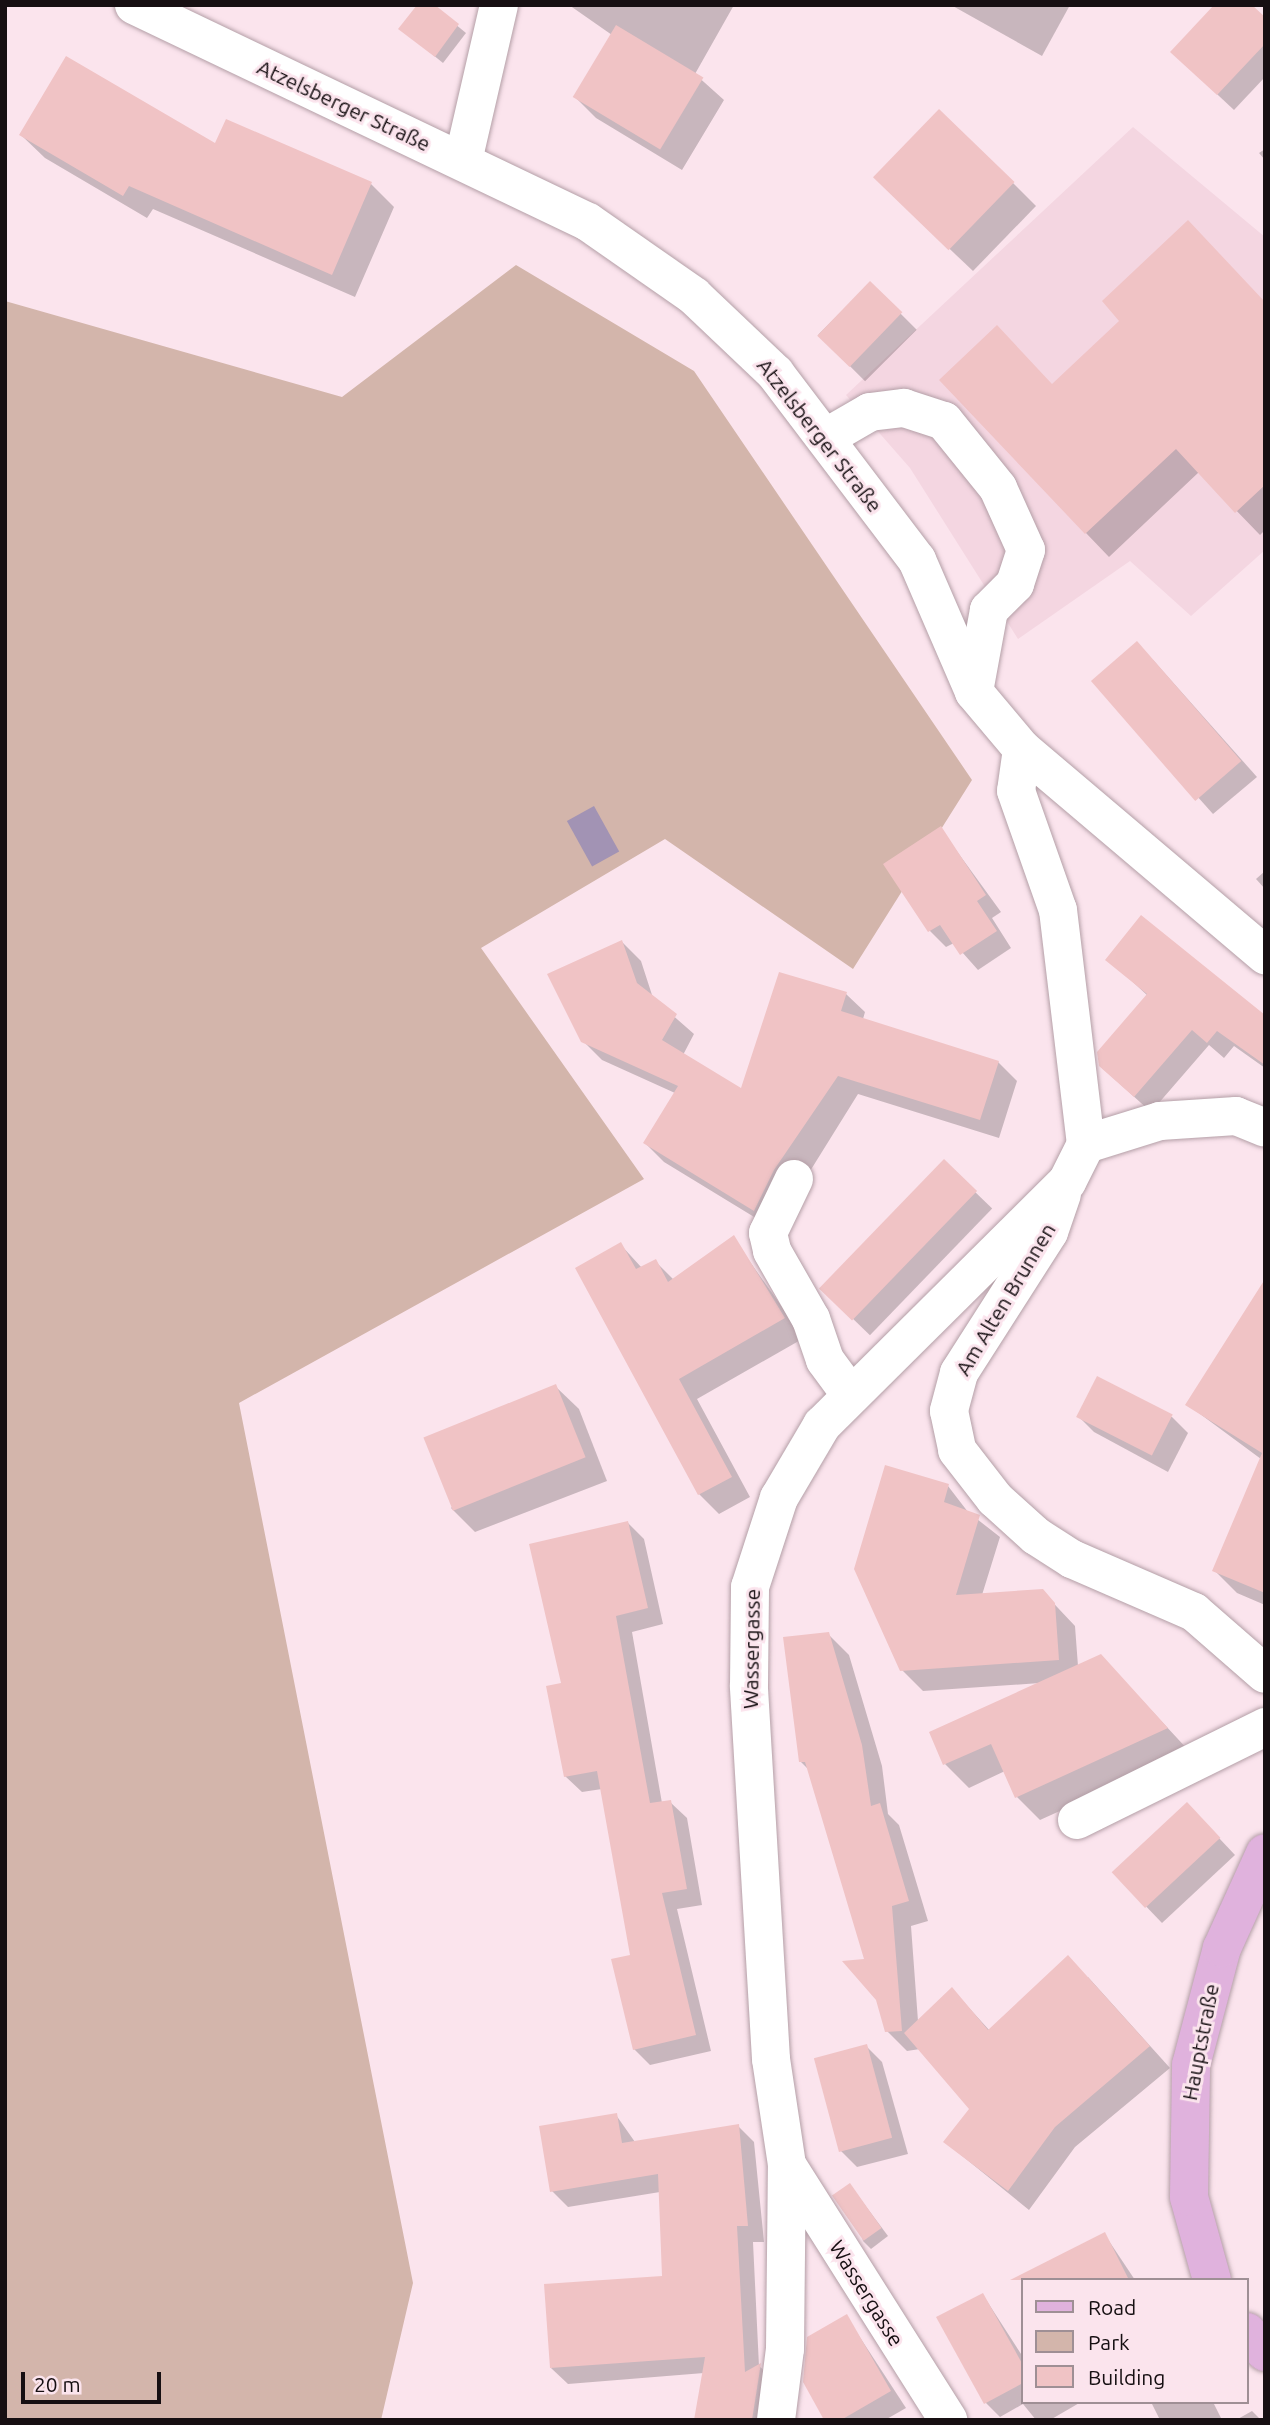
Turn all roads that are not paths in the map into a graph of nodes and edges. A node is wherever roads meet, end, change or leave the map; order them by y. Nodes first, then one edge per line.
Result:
1 (134, 5) edge
2 (499, 5) edge
3 (463, 161) junction
4 (825, 438) junction
5 (974, 692) junction
6 (1022, 749) junction
7 (1265, 955) edge
8 (1265, 1128) edge
9 (1086, 1144) junction
10 (794, 1179) dead end
11 (1067, 1182) junction
12 (850, 1394) junction
13 (1265, 1674) edge
14 (1265, 1727) edge
15 (1077, 1820) dead end
16 (1265, 1853) edge
17 (787, 2165) junction
18 (1211, 2278) edge
19 (1249, 2334) edge
20 (1265, 2352) edge
21 (776, 2420) edge
22 (948, 2420) edge

1 - 3 street, Atzelsberger Straße
2 - 3 street
3 - 4 street, Atzelsberger Straße
4 - 5 street, Atzelsberger Straße
4 - 5 street
5 - 6 street, Atzelsberger Straße
6 - 7 street, Atzelsberger Straße
6 - 9 street
8 - 9 street
9 - 11 street, Wassergasse
10 - 12 street
11 - 12 street, Wassergasse
11 - 13 street, Am Alten Brunnen
12 - 17 street, Wassergasse
14 - 15 street
16 - 18 main road, Hauptstraße
17 - 21 street, Wassergasse
17 - 22 street, Wassergasse
19 - 20 main road

